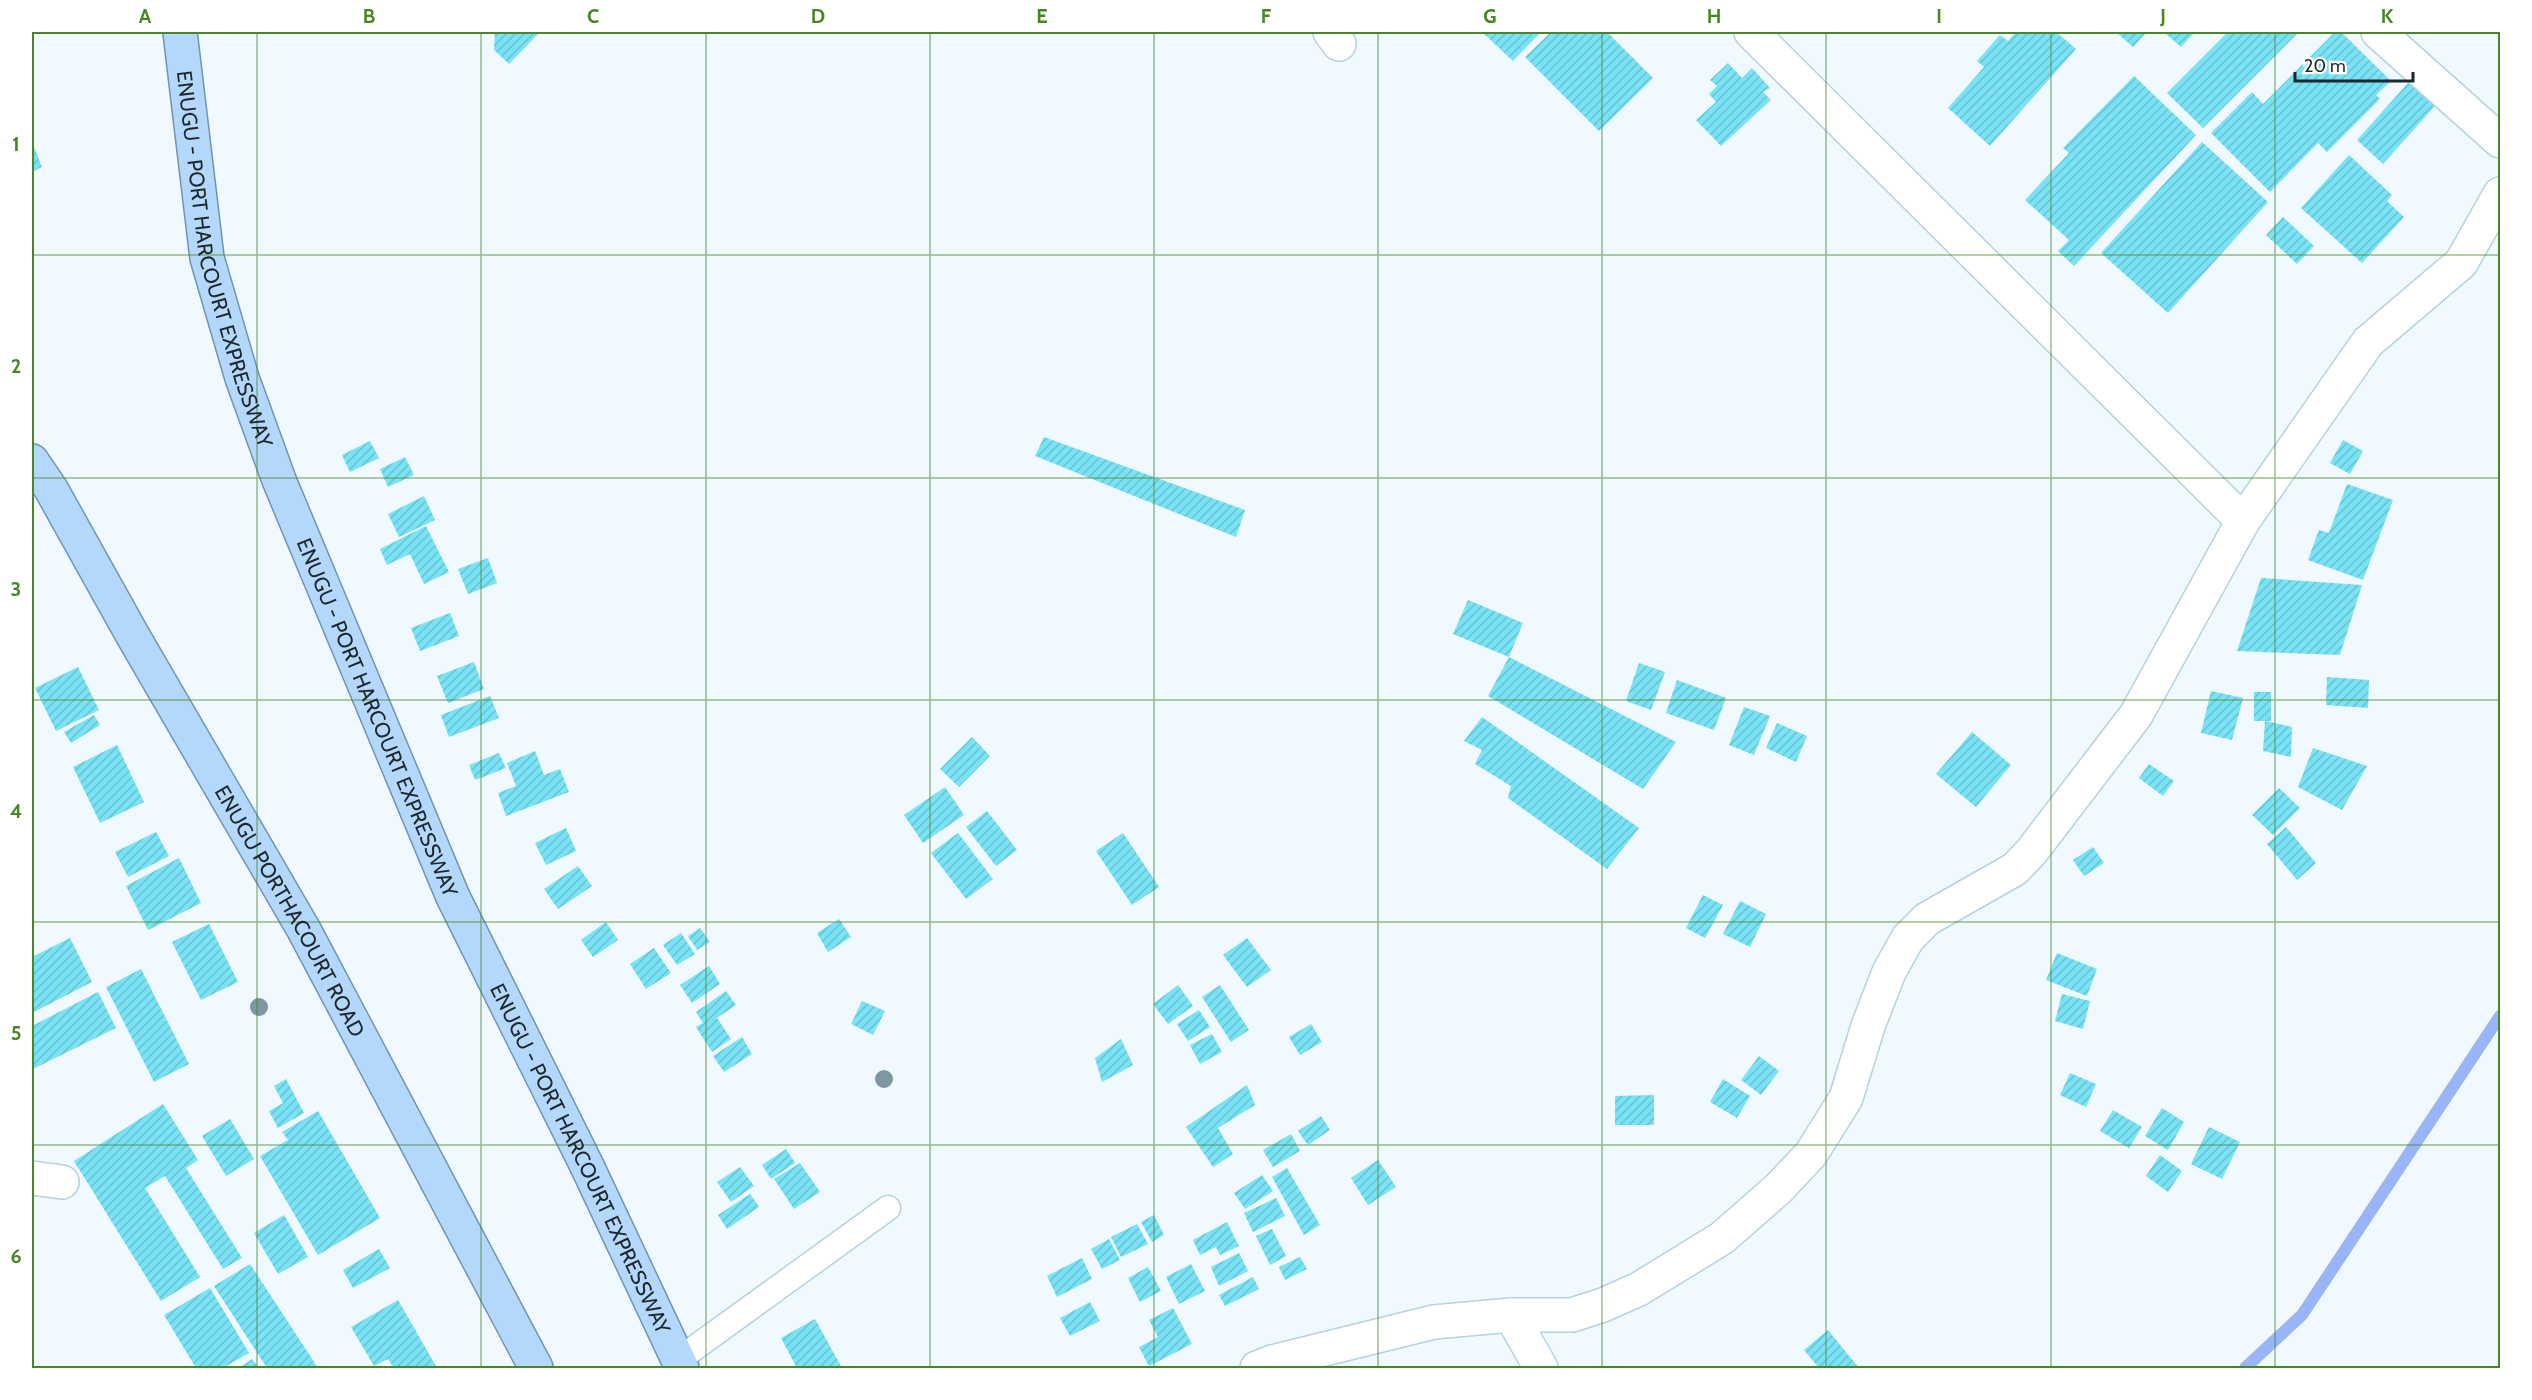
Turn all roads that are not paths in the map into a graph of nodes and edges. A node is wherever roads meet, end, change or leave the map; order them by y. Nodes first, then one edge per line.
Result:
1 (180, 32) edge
2 (1751, 32) edge
3 (2378, 32) edge
4 (2500, 141) edge
5 (2500, 194) edge
6 (32, 461) edge
7 (2243, 521) junction
8 (888, 1208) dead end
9 (1511, 1315) junction
10 (680, 1364) edge
11 (1268, 1366) edge
12 (536, 1368) edge
13 (1541, 1368) edge

1 - 10 highway, ENUGU - PORT HARCOURT EXPRESSWAY
2 - 7 street
3 - 4 street
5 - 7 street
6 - 12 highway, ENUGU PORTHACOURT ROAD
7 - 9 street
8 - 10 lane
9 - 11 street
9 - 13 street

